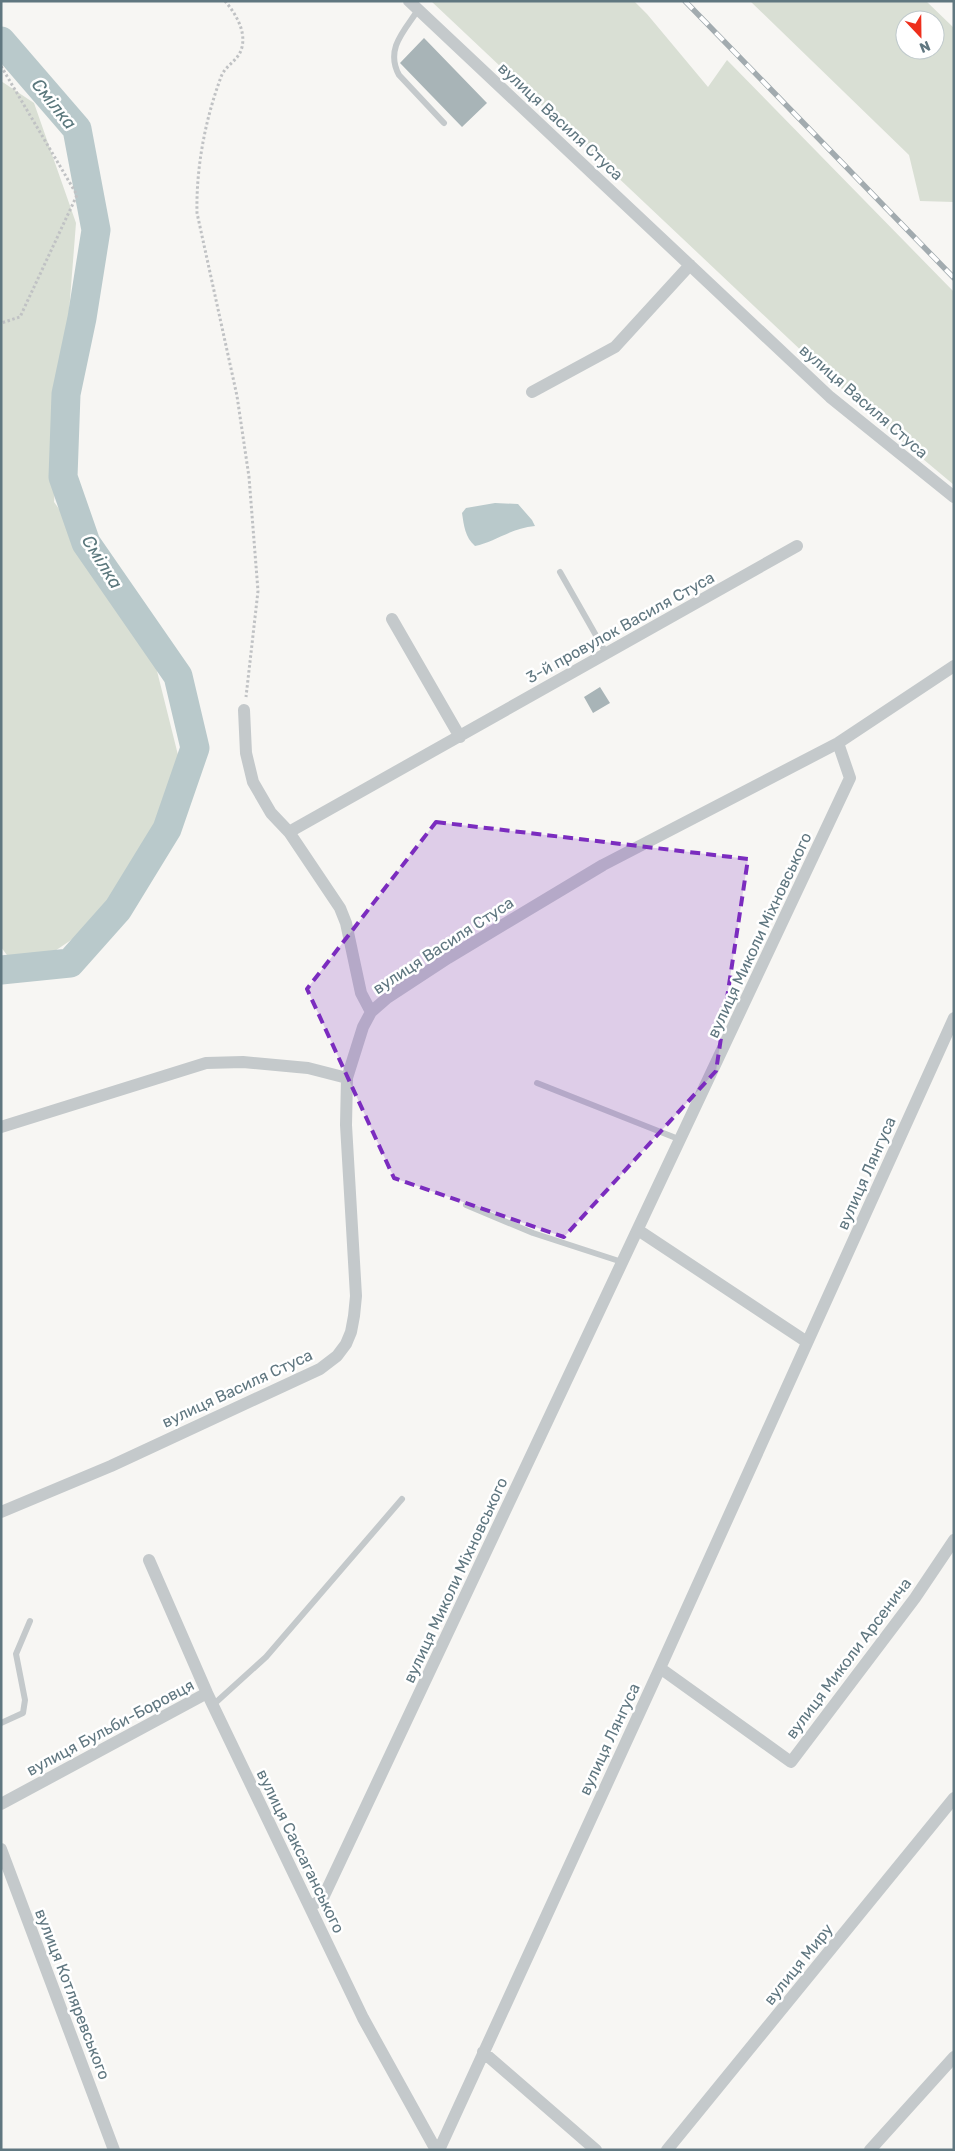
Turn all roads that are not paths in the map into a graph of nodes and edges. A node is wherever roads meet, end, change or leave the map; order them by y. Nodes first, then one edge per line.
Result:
1 (413, 6) edge
2 (444, 123) dead end
3 (690, 264) junction
4 (532, 392) dead end
5 (954, 497) edge
6 (797, 546) dead end
7 (560, 572) dead end
8 (392, 619) dead end
9 (606, 653) junction
10 (954, 666) edge
11 (244, 710) road end
12 (460, 736) junction
13 (838, 743) junction
14 (289, 832) junction
15 (371, 1012) junction
16 (954, 1018) edge
17 (347, 1078) junction
18 (537, 1083) dead end
19 (1, 1127) edge
20 (681, 1140) junction
21 (466, 1205) dead end
22 (638, 1230) junction
23 (622, 1262) junction
24 (807, 1342) junction
25 (402, 1499) dead end
26 (1, 1512) edge
27 (954, 1540) edge
28 (149, 1560) dead end
29 (30, 1621) dead end
30 (660, 1668) junction
31 (207, 1693) junction
32 (213, 1705) junction
33 (1, 1723) edge
34 (954, 1798) edge
35 (1, 1804) edge
36 (1, 1849) edge
37 (310, 1906) junction
38 (482, 2052) junction
39 (954, 2057) edge
40 (114, 2150) edge
41 (437, 2150) edge
42 (596, 2150) edge
43 (667, 2150) edge
44 (870, 2150) edge

1 - 2 lane
1 - 3 street, вулиця Василя Стуса
3 - 4 street
3 - 5 street, вулиця Василя Стуса
6 - 9 street, 3-й провулок Василя Стуса
7 - 9 lane
8 - 12 street
9 - 12 street, 3-й провулок Василя Стуса
10 - 13 street, вулиця Василя Стуса
11 - 14 street
12 - 14 street, 3-й провулок Василя Стуса
13 - 15 street, вулиця Василя Стуса
13 - 20 street, вулиця Миколи Міхновського
14 - 15 street
15 - 17 street, вулиця Василя Стуса
16 - 24 street, вулиця Лянгуса
17 - 19 street
17 - 26 street, вулиця Василя Стуса
18 - 20 lane
20 - 22 street, вулиця Миколи Міхновського
21 - 23 lane
22 - 23 street, вулиця Миколи Міхновського
22 - 24 street
23 - 37 street, вулиця Миколи Міхновського
24 - 30 street, вулиця Лянгуса
25 - 32 lane
27 - 30 street, вулиця Миколи Арсенича
28 - 31 street, вулиця Саксаганського
29 - 33 lane
30 - 38 street, вулиця Лянгуса
31 - 32 street, вулиця Саксаганського
31 - 35 street, вулиця Бульби-Боровця
32 - 37 street, вулиця Саксаганського
34 - 43 street, вулиця Миру
36 - 40 street, вулиця Котляревського
37 - 41 street, вулиця Саксаганського
38 - 41 street, вулиця Лянгуса
38 - 42 street
39 - 44 street

